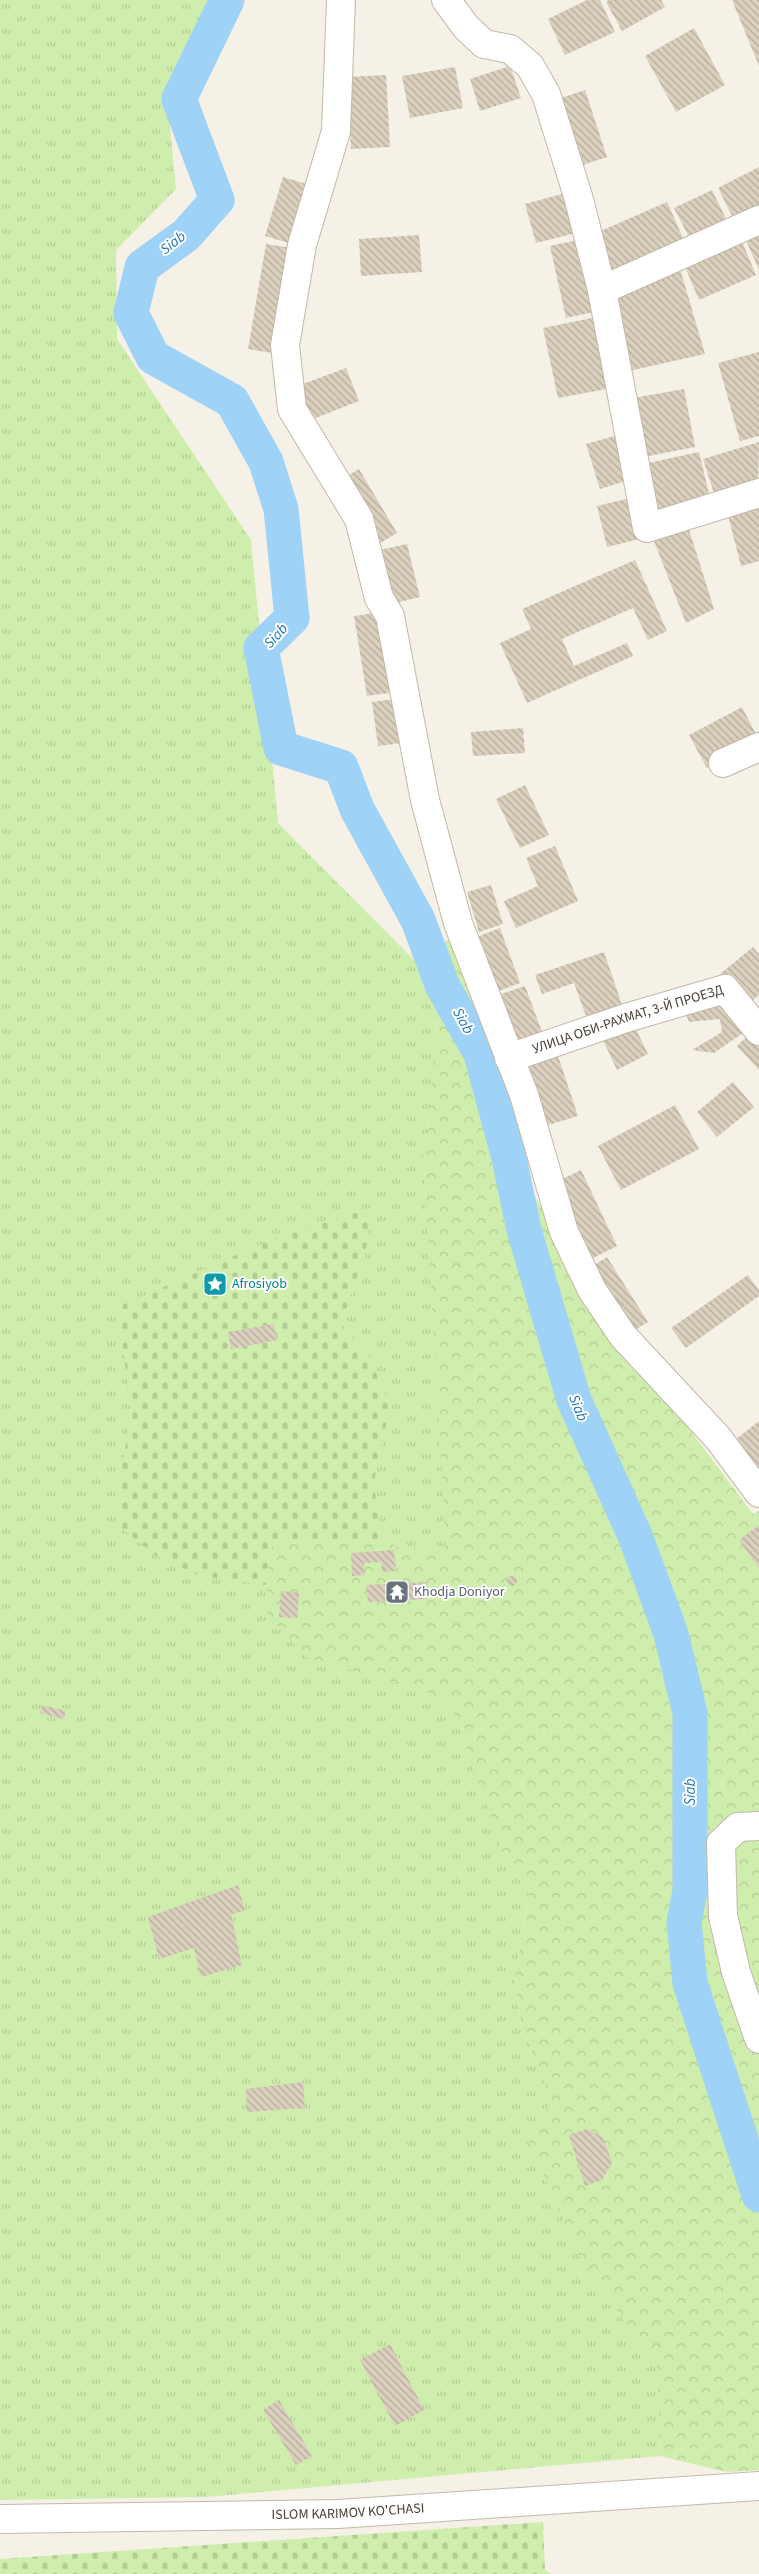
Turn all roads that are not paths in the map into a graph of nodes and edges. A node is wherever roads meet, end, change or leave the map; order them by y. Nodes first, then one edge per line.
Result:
1 (341, 0) edge
2 (446, 0) edge
3 (759, 220) edge
4 (602, 290) junction
5 (759, 493) edge
6 (759, 747) edge
7 (722, 763) dead end
8 (759, 1031) edge
9 (509, 1058) junction
10 (759, 1492) edge
11 (759, 1826) edge
12 (759, 2039) edge
13 (759, 2486) edge
14 (0, 2519) edge

1 - 9 street
2 - 4 street
3 - 4 street
4 - 5 street
6 - 7 street
8 - 9 street, УЛИЦА ОБИ-РАХМАТ, 3-Й ПРОЕЗД
9 - 10 street
11 - 12 street
13 - 14 street, ISLOM KARIMOV KO'CHASI

